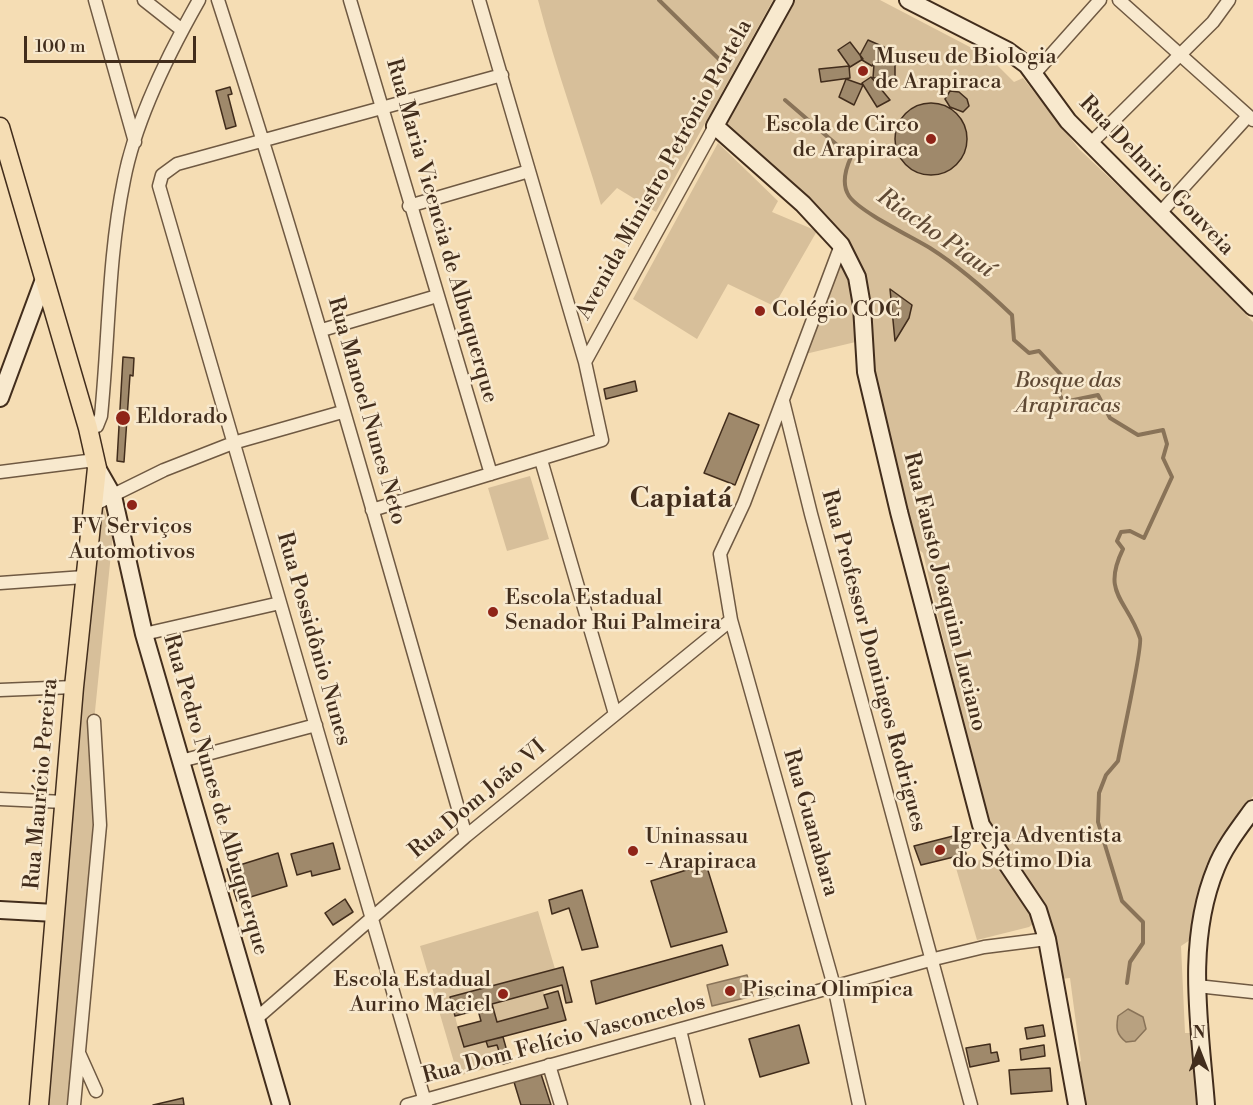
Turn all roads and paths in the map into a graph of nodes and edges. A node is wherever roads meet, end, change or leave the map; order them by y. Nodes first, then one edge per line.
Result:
1 (95, 0) edge
2 (144, 0) edge
3 (199, 0) edge
4 (218, 0) edge
5 (350, 0) edge
6 (479, 0) edge
7 (785, 0) edge
8 (908, 0) edge
9 (1100, 0) edge
10 (1119, 0) edge
11 (1229, 0) edge
12 (933, 5) edge
13 (182, 30) junction
14 (1178, 54) junction
15 (1034, 74) junction
16 (502, 75) junction
17 (382, 107) junction
18 (1251, 118) edge
19 (715, 126) junction
20 (0, 127) edge
21 (263, 141) junction
22 (135, 142) junction
23 (1090, 144) junction
24 (530, 171) junction
25 (409, 206) junction
26 (1161, 212) junction
27 (841, 245) junction
28 (43, 282) junction
29 (437, 296) junction
30 (1253, 307) edge
31 (322, 330) junction
32 (585, 362) junction
33 (0, 398) edge
34 (783, 401) junction
35 (342, 412) junction
36 (88, 428) junction
37 (233, 443) junction
38 (541, 460) junction
39 (96, 464) junction
40 (0, 472) edge
41 (491, 474) junction
42 (113, 496) junction
43 (93, 505) junction
44 (372, 510) junction
45 (84, 578) junction
46 (0, 583) edge
47 (280, 603) junction
48 (731, 620) junction
49 (144, 634) junction
50 (74, 687) junction
51 (0, 690) edge
52 (615, 714) junction
53 (94, 721) dead end
54 (316, 725) junction
55 (181, 761) junction
56 (0, 799) edge
57 (64, 802) junction
58 (1253, 809) edge
59 (1247, 825) edge
60 (466, 836) junction
61 (0, 910) edge
62 (55, 913) junction
63 (372, 917) junction
64 (1047, 939) junction
65 (930, 960) junction
66 (834, 986) junction
67 (1197, 986) junction
68 (1253, 992) edge
69 (257, 1018) junction
70 (680, 1030) junction
71 (79, 1052) junction
72 (549, 1065) junction
73 (96, 1091) dead end
74 (425, 1103) edge
75 (39, 1105) edge
76 (74, 1105) edge
77 (281, 1105) edge
78 (407, 1105) edge
79 (561, 1105) edge
80 (698, 1105) edge
81 (859, 1105) edge
82 (971, 1105) edge
83 (1077, 1105) edge
84 (1206, 1105) edge

1 - 22 street
2 - 13 street
3 - 13 street
4 - 21 street, Rua Manoel Nunes Neto
5 - 17 street, Rua Maria Vicencia de Albuquerque
6 - 16 street
7 - 19 street, Avenida Ministro Petrônio Portela
8 - 12 street, Rua Delmiro Gouveia
9 - 15 street
10 - 14 street
11 - 14 street
12 - 15 street, Rua Delmiro Gouveia
13 - 22 street
14 - 18 street
14 - 23 street
15 - 23 street, Rua Delmiro Gouveia
16 - 17 street
16 - 24 street
17 - 21 street
17 - 25 street, Rua Maria Vicencia de Albuquerque
18 - 26 street
19 - 27 street, Rua Fausto Joaquim Luciano
19 - 32 street, Avenida Ministro Petrônio Portela
20 - 28 main road, Rua Maurício Pereira
21 - 31 street, Rua Manoel Nunes Neto
21 - 37 street, Rua Possidônio Nunes
22 - 36 street
23 - 26 street, Rua Delmiro Gouveia
24 - 25 street
24 - 32 street
25 - 29 street, Rua Maria Vicencia de Albuquerque
26 - 30 street, Rua Delmiro Gouveia
27 - 34 street
27 - 64 street, Rua Fausto Joaquim Luciano
28 - 33 street
28 - 36 main road, Rua Maurício Pereira
29 - 31 street
29 - 41 street, Rua Maria Vicencia de Albuquerque
31 - 35 street, Rua Manoel Nunes Neto
32 - 38 street
34 - 48 street, Rua Guanabara
34 - 65 street, Rua Professor Domingos Rodrigues
35 - 37 street
35 - 44 street, Rua Manoel Nunes Neto
36 - 39 main road, Rua Maurício Pereira
37 - 42 street
37 - 47 street, Rua Possidônio Nunes
38 - 41 street
38 - 52 street
39 - 40 street
39 - 42 street, Rua Pedro Nunes de Albuquerque
39 - 43 main road, Rua Maurício Pereira
41 - 44 street
42 - 43 street
42 - 49 street, Rua Pedro Nunes de Albuquerque
43 - 45 main road, Rua Maurício Pereira
44 - 60 street, Rua Manoel Nunes Neto
45 - 46 street
45 - 50 main road, Rua Maurício Pereira
47 - 49 street
47 - 54 street, Rua Possidônio Nunes
48 - 52 street, Rua Dom João VI
48 - 66 street, Rua Guanabara
49 - 55 street, Rua Pedro Nunes de Albuquerque
50 - 51 street
50 - 57 main road, Rua Maurício Pereira
52 - 60 street, Rua Dom João VI
53 - 71 street
54 - 55 street
54 - 63 street, Rua Possidônio Nunes
55 - 69 street, Rua Pedro Nunes de Albuquerque
56 - 57 street
57 - 62 main road, Rua Maurício Pereira
58 - 59 street
59 - 67 street
60 - 63 street, Rua Dom João VI
61 - 62 street
62 - 75 main road, Rua Maurício Pereira
63 - 69 street, Rua Dom João VI
63 - 74 street, Rua Possidônio Nunes
64 - 65 street, Rua Dom Felício Vasconcelos
64 - 83 street, Rua Fausto Joaquim Luciano
65 - 66 street, Rua Dom Felício Vasconcelos
65 - 82 street, Rua Professor Domingos Rodrigues
66 - 70 street, Rua Dom Felício Vasconcelos
66 - 81 street, Rua Guanabara
67 - 68 street
67 - 84 street
69 - 77 street, Rua Pedro Nunes de Albuquerque
70 - 72 street, Rua Dom Felício Vasconcelos
70 - 80 street
71 - 73 street
71 - 76 street
72 - 74 street, Rua Dom Felício Vasconcelos
72 - 79 street
74 - 78 street, Rua Dom Felício Vasconcelos

